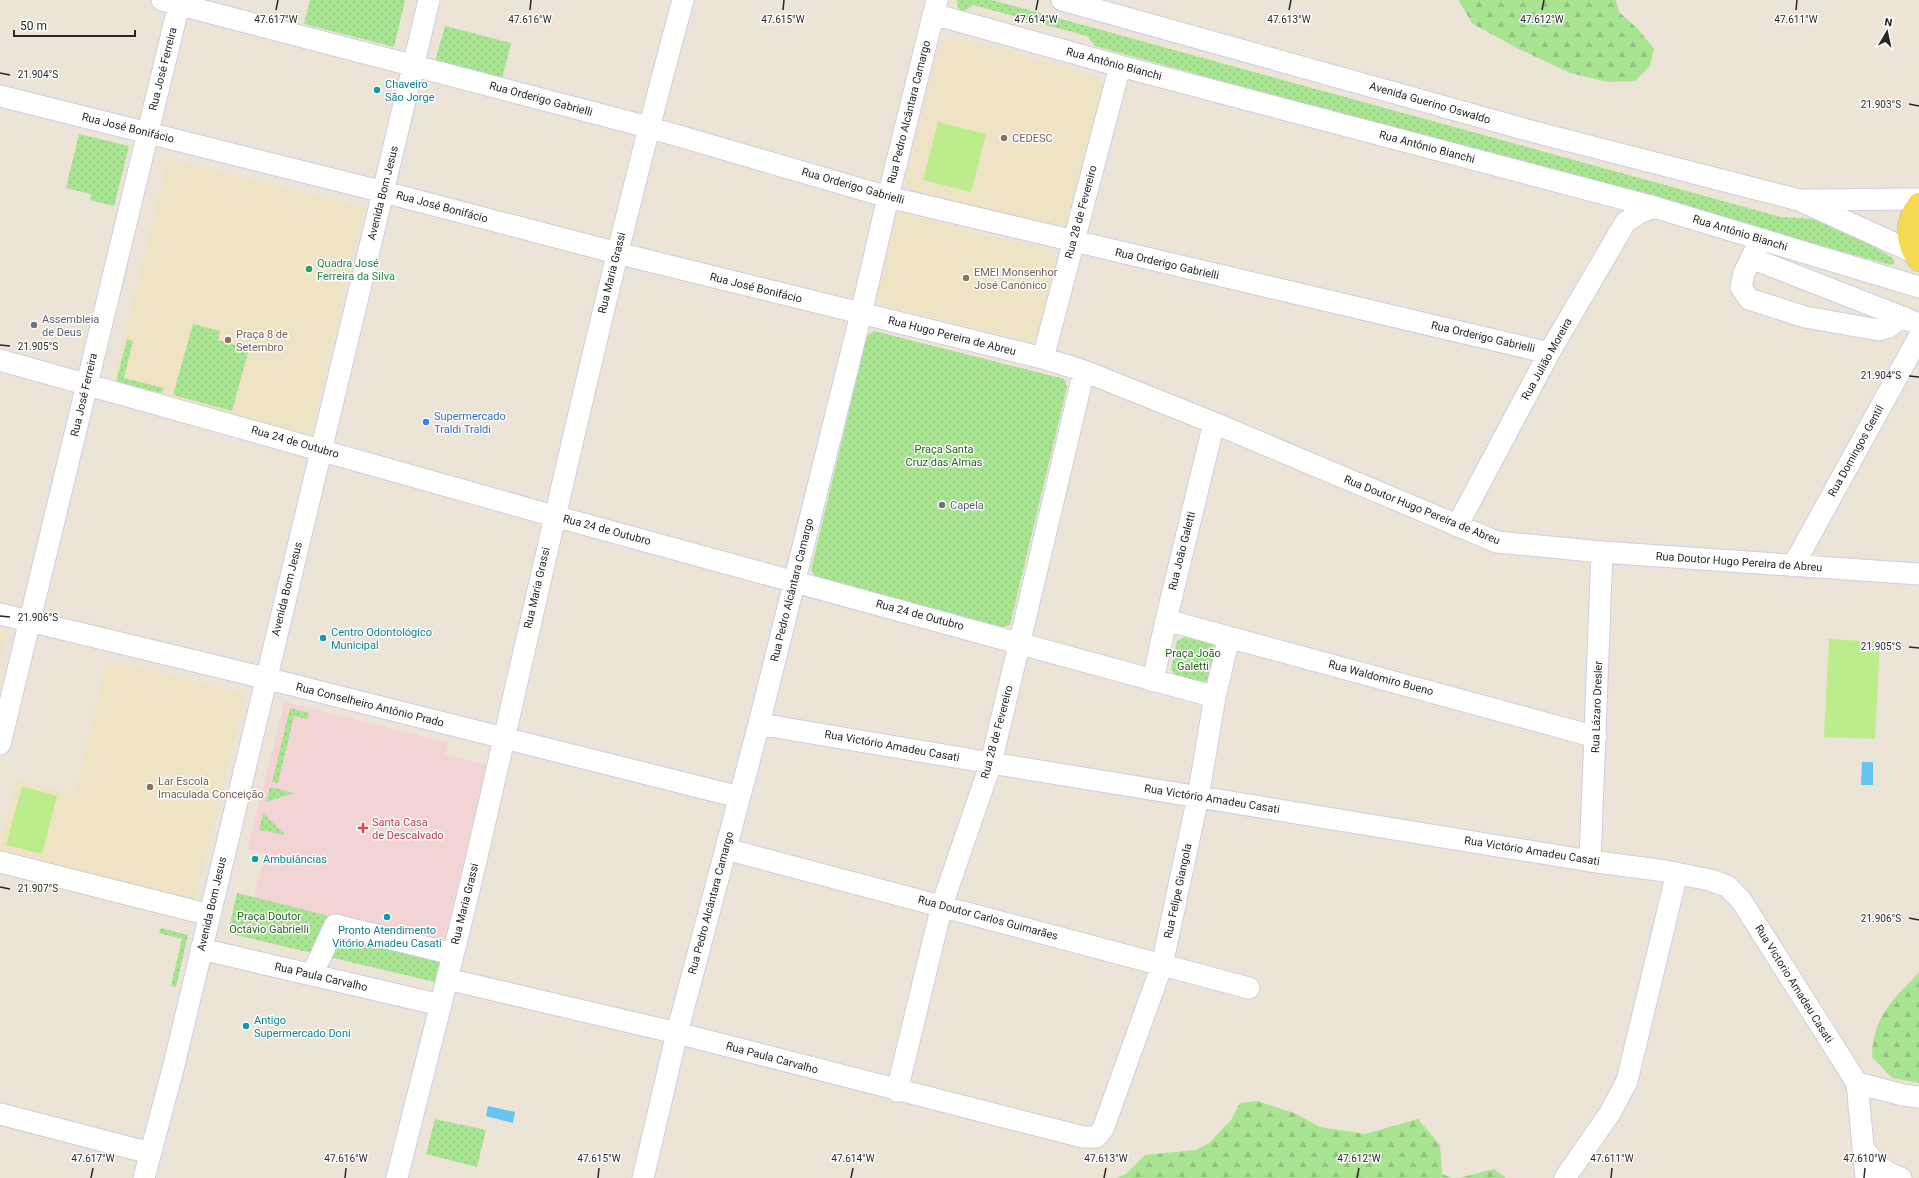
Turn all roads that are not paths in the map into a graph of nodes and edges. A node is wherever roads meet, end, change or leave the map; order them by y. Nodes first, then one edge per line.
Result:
1 (429, 0) edge
2 (683, 0) edge
3 (1062, 0) edge
4 (173, 1) edge
5 (935, 7) edge
6 (414, 65) junction
7 (1120, 66) junction
8 (0, 96) edge
9 (648, 127) junction
10 (147, 133) junction
11 (384, 192) junction
12 (888, 196) junction
13 (1919, 199) edge
14 (1799, 200) junction
15 (1919, 204) edge
16 (1654, 207) junction
17 (1762, 239) junction
18 (1073, 242) junction
19 (617, 253) junction
20 (1916, 256) edge
21 (1751, 258) junction
22 (1919, 287) edge
23 (861, 314) junction
24 (1911, 320) edge
25 (1919, 337) edge
26 (1549, 352) junction
27 (1043, 358) junction
28 (0, 360) edge
29 (1084, 371) junction
30 (86, 384) junction
31 (1214, 423) junction
32 (320, 449) junction
33 (554, 516) junction
34 (1457, 526) junction
35 (1602, 552) junction
36 (1793, 566) junction
37 (1919, 574) edge
38 (794, 581) junction
39 (0, 614) edge
40 (1166, 620) junction
41 (31, 622) junction
42 (1229, 637) junction
43 (1019, 642) junction
44 (265, 678) junction
45 (1153, 680) junction
46 (1215, 697) junction
47 (759, 724) junction
48 (1596, 737) junction
49 (502, 739) junction
50 (0, 744) edge
51 (991, 763) junction
52 (1198, 797) junction
53 (739, 798) junction
54 (726, 848) junction
55 (1590, 861) junction
56 (0, 862) edge
57 (1671, 872) junction
58 (942, 905) junction
59 (210, 915) junction
60 (201, 949) junction
61 (453, 954) junction
62 (1162, 965) junction
63 (312, 975) junction
64 (447, 979) junction
65 (1249, 988) dead end
66 (441, 1005) junction
67 (677, 1033) junction
68 (1857, 1083) junction
69 (897, 1090) junction
70 (1919, 1097) edge
71 (0, 1114) edge
72 (1096, 1137) joint
73 (1863, 1148) junction
74 (150, 1153) junction
75 (144, 1178) edge
76 (396, 1178) edge
77 (643, 1178) edge
78 (1564, 1178) edge
79 (1866, 1178) edge
80 (1901, 1178) edge

1 - 6 street, Avenida Bom Jesus
2 - 9 street, Rua Maria Grassi
3 - 14 street, Avenida Guerino Oswaldo
4 - 6 street, Rua Orderigo Gabrielli
4 - 10 street, Rua José Ferreira
5 - 7 street, Rua Antônio Bianchi
5 - 12 street, Rua Pedro Alcântara Camargo
6 - 9 street, Rua Orderigo Gabrielli
6 - 11 street, Avenida Bom Jesus
7 - 16 street, Rua Antônio Bianchi
7 - 18 street, Rua 28 de Fevereiro
8 - 10 street, Rua José Bonifácio
9 - 12 street, Rua Orderigo Gabrielli
9 - 19 street, Rua Maria Grassi
10 - 11 street, Rua José Bonifácio
10 - 30 street, Rua José Ferreira
11 - 19 street, Rua José Bonifácio
11 - 32 street, Avenida Bom Jesus
12 - 18 street, Rua Orderigo Gabrielli
12 - 23 street, Rua Pedro Alcântara Camargo
13 - 14 street, Avenida Guerino Oswaldo
14 - 20 street, Avenida Guerino Oswaldo
15 - 20 main road
16 - 17 street, Rua Antônio Bianchi
16 - 26 street, Rua Julião Moreira
17 - 21 street
17 - 22 street, Rua Antônio Bianchi
18 - 26 street, Rua Orderigo Gabrielli
18 - 27 street, Rua 28 de Fevereiro
19 - 23 street, Rua José Bonifácio
19 - 33 street, Rua Maria Grassi
21 - 24 street
21 - 24 street
23 - 27 street, Rua Hugo Pereira de Abreu
23 - 38 street, Rua Pedro Alcântara Camargo
25 - 36 street, Rua Domingos Gentil
26 - 34 street, Rua Julião Moreira
27 - 29 street, Rua Doutor Hugo Pereira de Abreu
28 - 30 street, Rua 24 de Outubro
29 - 31 street, Rua Doutor Hugo Pereira de Abreu
29 - 43 street, Rua 28 de Fevereiro
30 - 32 street, Rua 24 de Outubro
30 - 41 street, Rua José Ferreira
31 - 34 street, Rua Doutor Hugo Pereira de Abreu
31 - 40 street, Rua João Galetti
32 - 33 street, Rua 24 de Outubro
32 - 44 street, Avenida Bom Jesus
33 - 38 street, Rua 24 de Outubro
33 - 49 street, Rua Maria Grassi
34 - 35 street, Rua Doutor Hugo Pereira de Abreu
35 - 36 street, Rua Doutor Hugo Pereira de Abreu
35 - 48 street, Rua Lázaro Dresler
36 - 37 street, Rua Doutor Hugo Pereira de Abreu
38 - 43 street, Rua 24 de Outubro
38 - 47 street, Rua Pedro Alcântara Camargo
39 - 41 street, Rua Conselheiro Antônio Prado
40 - 42 street, Rua Waldomiro Bueno
40 - 45 street, Rua João Galetti
41 - 44 street, Rua Conselheiro Antônio Prado
41 - 50 street, Rua José Ferreira
42 - 46 street, Rua Felipe Giangola
42 - 48 street, Rua Waldomiro Bueno
43 - 45 street, Rua 24 de Outubro
43 - 51 street, Rua 28 de Fevereiro
44 - 49 street, Rua Conselheiro Antônio Prado
44 - 59 street, Avenida Bom Jesus
45 - 46 street, Rua 24 de Outubro
46 - 52 street, Rua Felipe Giangola
47 - 51 street, Rua Victório Amadeu Casati
47 - 53 street, Rua Pedro Alcântara Camargo
48 - 55 street, Rua Lázaro Dresler
49 - 53 street, Rua Conselheiro Antônio Prado
49 - 61 street, Rua Maria Grassi
51 - 52 street, Rua Victório Amadeu Casati
51 - 58 street, Rua 28 de Fevereiro
52 - 55 street, Rua Victório Amadeu Casati
52 - 62 street, Rua Felipe Giangola
53 - 54 street, Rua Pedro Alcântara Camargo
54 - 58 street, Rua Doutor Carlos Guimarães
54 - 67 street, Rua Pedro Alcântara Camargo
55 - 57 street, Rua Victório Amadeu Casati
56 - 59 street
57 - 68 street, Rua Victorio Amadeu Casati
57 - 78 street
58 - 62 street, Rua Doutor Carlos Guimarães
58 - 69 street, Rua 28 de Fevereiro
59 - 60 street, Avenida Bom Jesus
60 - 63 street, Rua Paula Carvalho
60 - 74 street, Avenida Bom Jesus
61 - 63 street
61 - 64 street, Rua Maria Grassi
62 - 65 street, Rua Doutor Carlos Guimarães
62 - 72 street, Rua Felipe Giangola
63 - 66 street, Rua Paula Carvalho
64 - 66 street, Rua Maria Grassi
64 - 67 street, Rua Paula Carvalho
66 - 76 street, Rua Maria Grassi
67 - 69 street, Rua Paula Carvalho
67 - 77 street, Rua Pedro Alcântara Camargo
68 - 70 street
68 - 73 street, Rua Victorio Amadeu Casati
69 - 72 street, Rua Paula Carvalho
71 - 74 street
73 - 79 street, Rua Victorio Amadeu Casati
73 - 80 street
74 - 75 street, Avenida Bom Jesus

